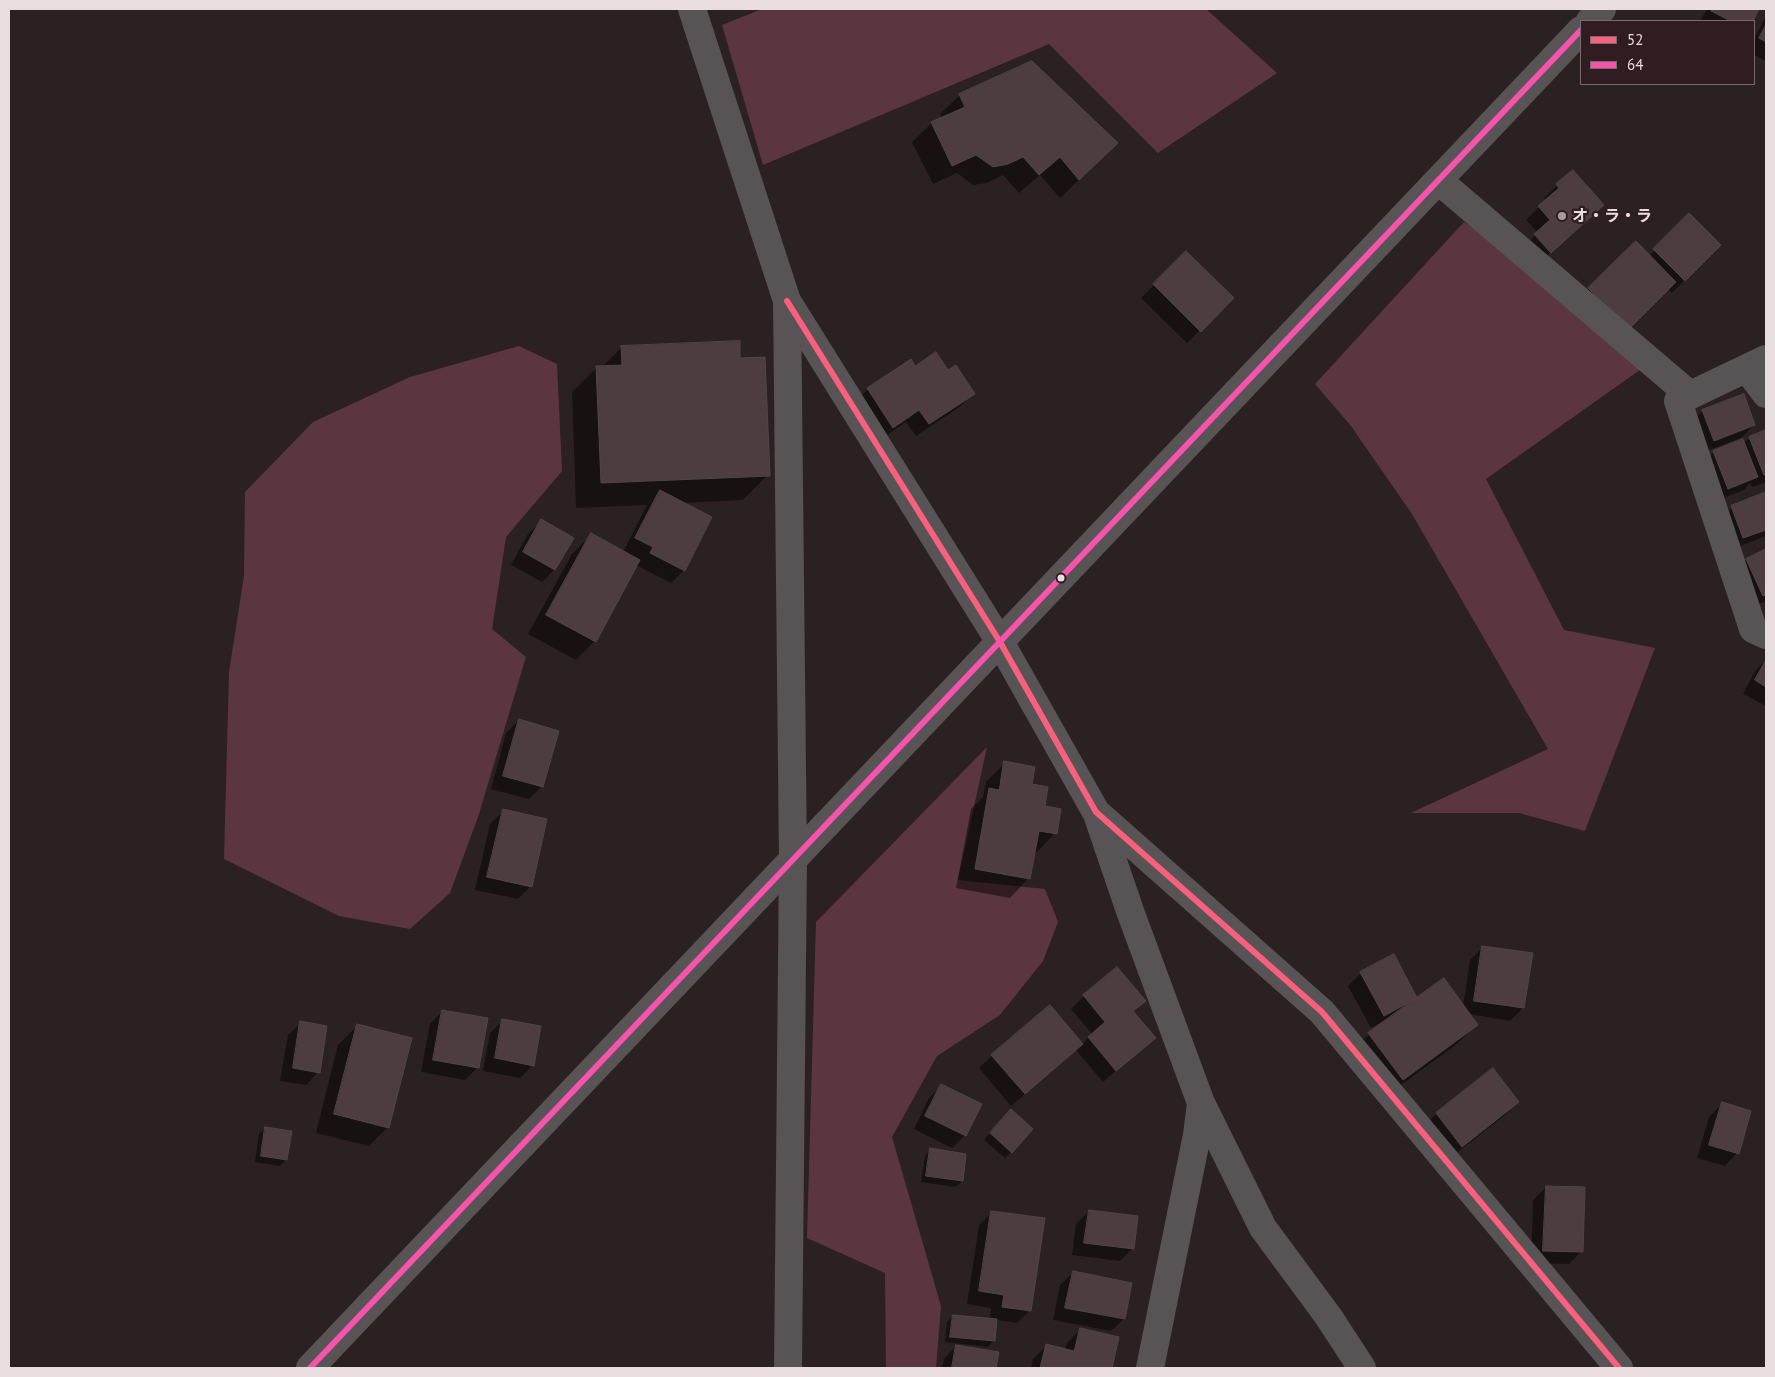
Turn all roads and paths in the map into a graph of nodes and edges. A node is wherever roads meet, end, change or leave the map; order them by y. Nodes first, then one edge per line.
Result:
1 (692, 9) edge
2 (1602, 9) edge
3 (1591, 20) edge
4 (1580, 31) edge
5 (1439, 181) junction
6 (787, 301) junction
7 (1757, 364) edge
8 (1766, 394) edge
9 (1690, 395) junction
10 (1766, 635) edge
11 (1000, 642) junction
12 (1096, 812) junction
13 (792, 860) junction
14 (1201, 1103) junction
15 (310, 1368) edge
16 (788, 1368) edge
17 (1150, 1368) edge
18 (1362, 1368) edge
19 (1619, 1368) edge

1 - 6 street
2 - 3 street
4 - 5 street
5 - 9 street
5 - 11 street
6 - 11 street
6 - 13 street
7 - 8 street
7 - 9 street
9 - 10 street
11 - 12 street
11 - 13 street
12 - 14 street
12 - 19 street
13 - 15 street
13 - 16 street
14 - 17 street
14 - 18 street

